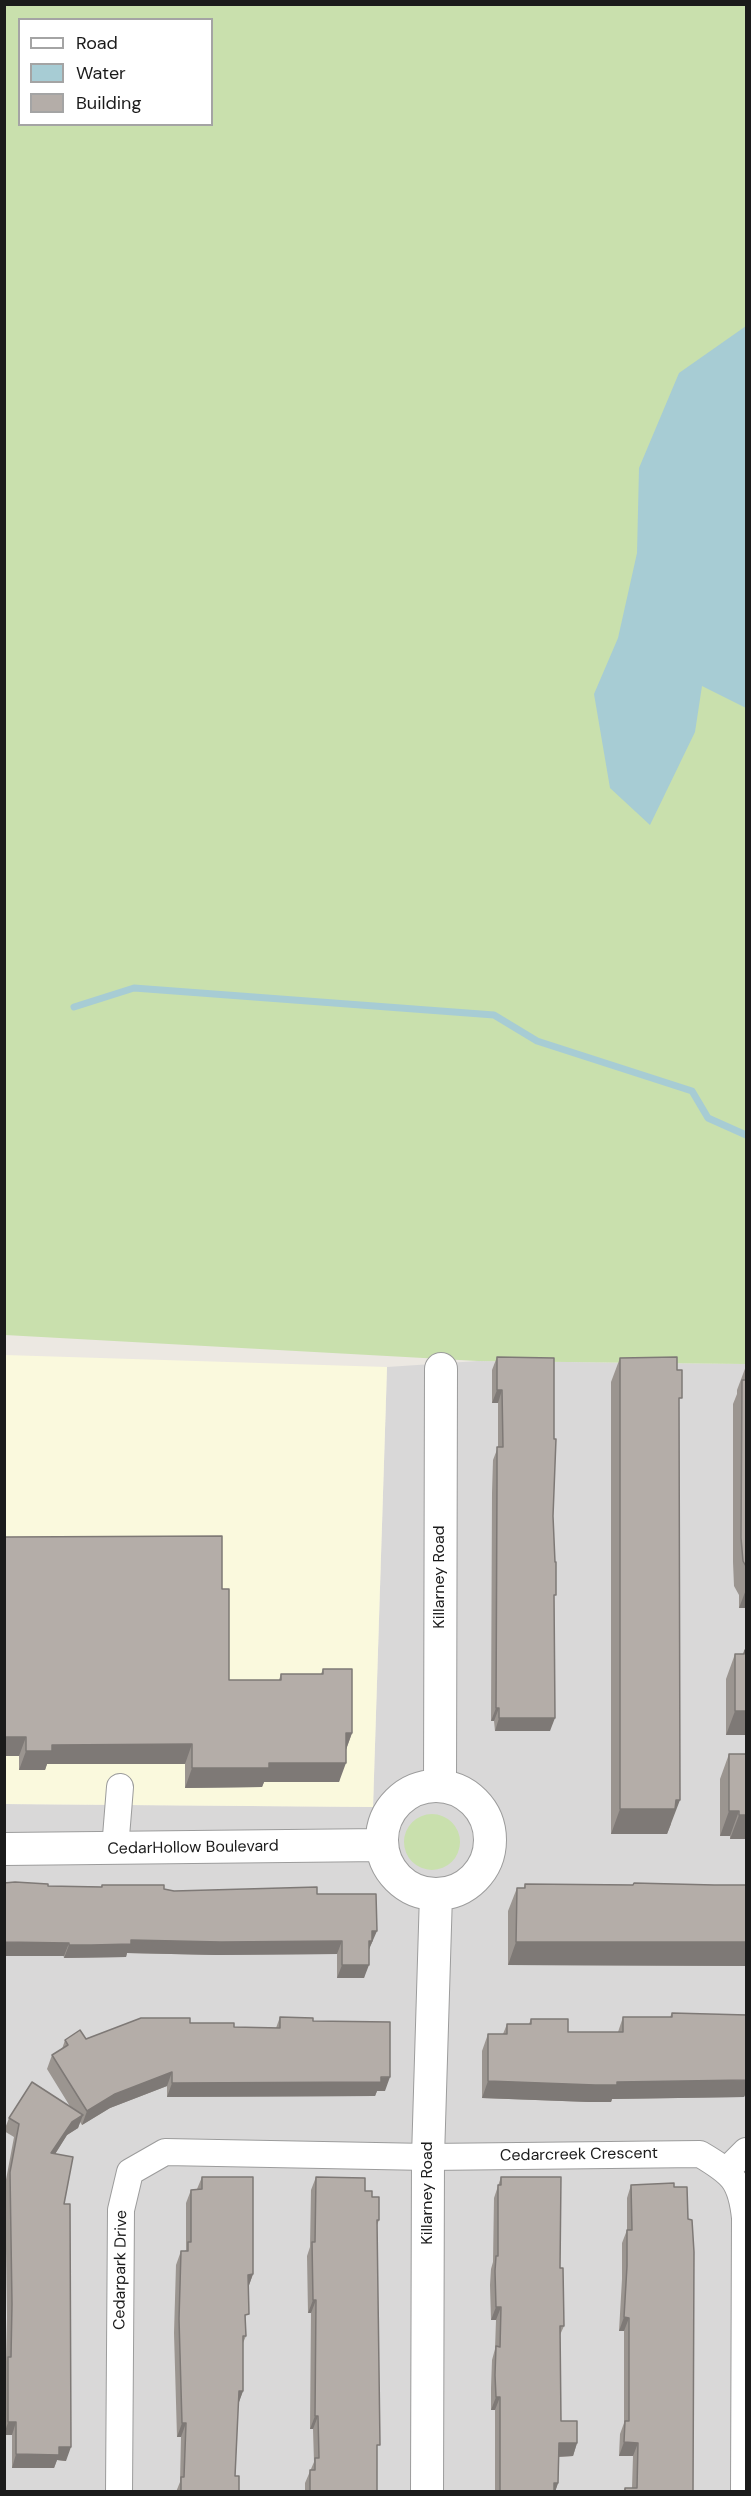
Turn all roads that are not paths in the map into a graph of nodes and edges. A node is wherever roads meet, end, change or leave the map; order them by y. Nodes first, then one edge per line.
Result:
1 (441, 1369) dead end
2 (440, 1785) junction
3 (120, 1787) dead end
4 (382, 1845) junction
5 (4, 1849) edge
6 (115, 1849) junction
7 (436, 1894) junction
8 (747, 2151) edge
9 (428, 2157) junction
10 (726, 2170) junction
11 (746, 2218) edge
12 (119, 2492) edge
13 (428, 2492) edge
14 (744, 2492) edge

1 - 2 street, Killarney Road
2 - 4 street
2 - 7 street
3 - 6 street
4 - 6 street, CedarHollow Boulevard
4 - 7 street
5 - 6 street, CedarHollow Boulevard
7 - 9 street, Killarney Road
8 - 10 street
9 - 10 street, Cedarcreek Crescent
9 - 12 street, Cedarpark Drive
9 - 13 street, Killarney Road
10 - 11 street, Cedarcreek Crescent
11 - 14 street, Cedarcreek Crescent

